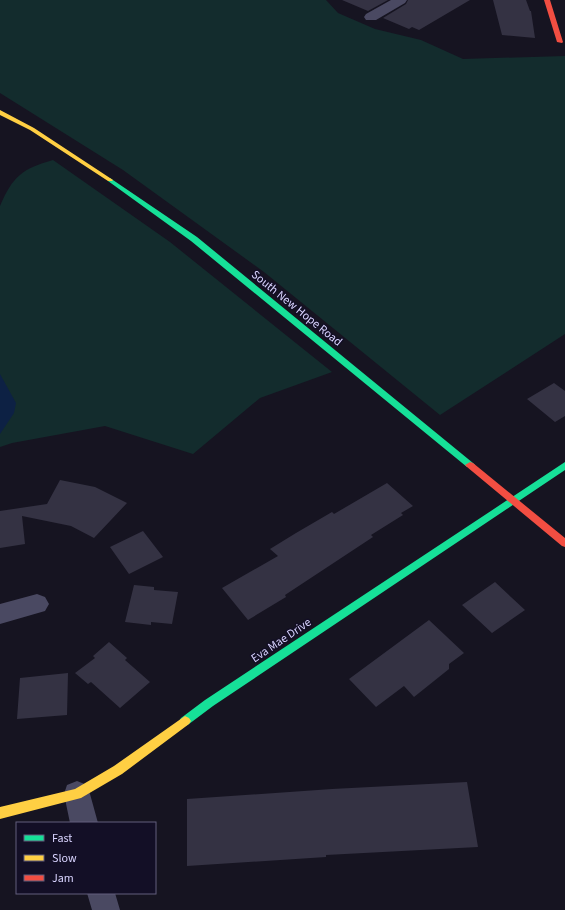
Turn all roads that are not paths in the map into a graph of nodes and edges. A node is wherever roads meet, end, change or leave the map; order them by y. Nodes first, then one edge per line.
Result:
1 (400, 0) edge
2 (547, 0) edge
3 (371, 17) dead end
4 (560, 42) dead end
5 (0, 112) edge
6 (565, 465) edge
7 (512, 500) junction
8 (565, 543) edge
9 (37, 604) dead end
10 (0, 614) edge
11 (77, 794) junction
12 (0, 812) edge
13 (84, 822) edge
14 (101, 894) edge
15 (106, 910) edge

1 - 3 street
2 - 4 main road
5 - 7 main road, South New Hope Road
6 - 7 main road, Eva Mae Drive
7 - 8 main road, South New Hope Road
7 - 11 main road, Eva Mae Drive
9 - 10 street
11 - 12 main road, Eva Mae Drive
11 - 13 street
14 - 15 street

